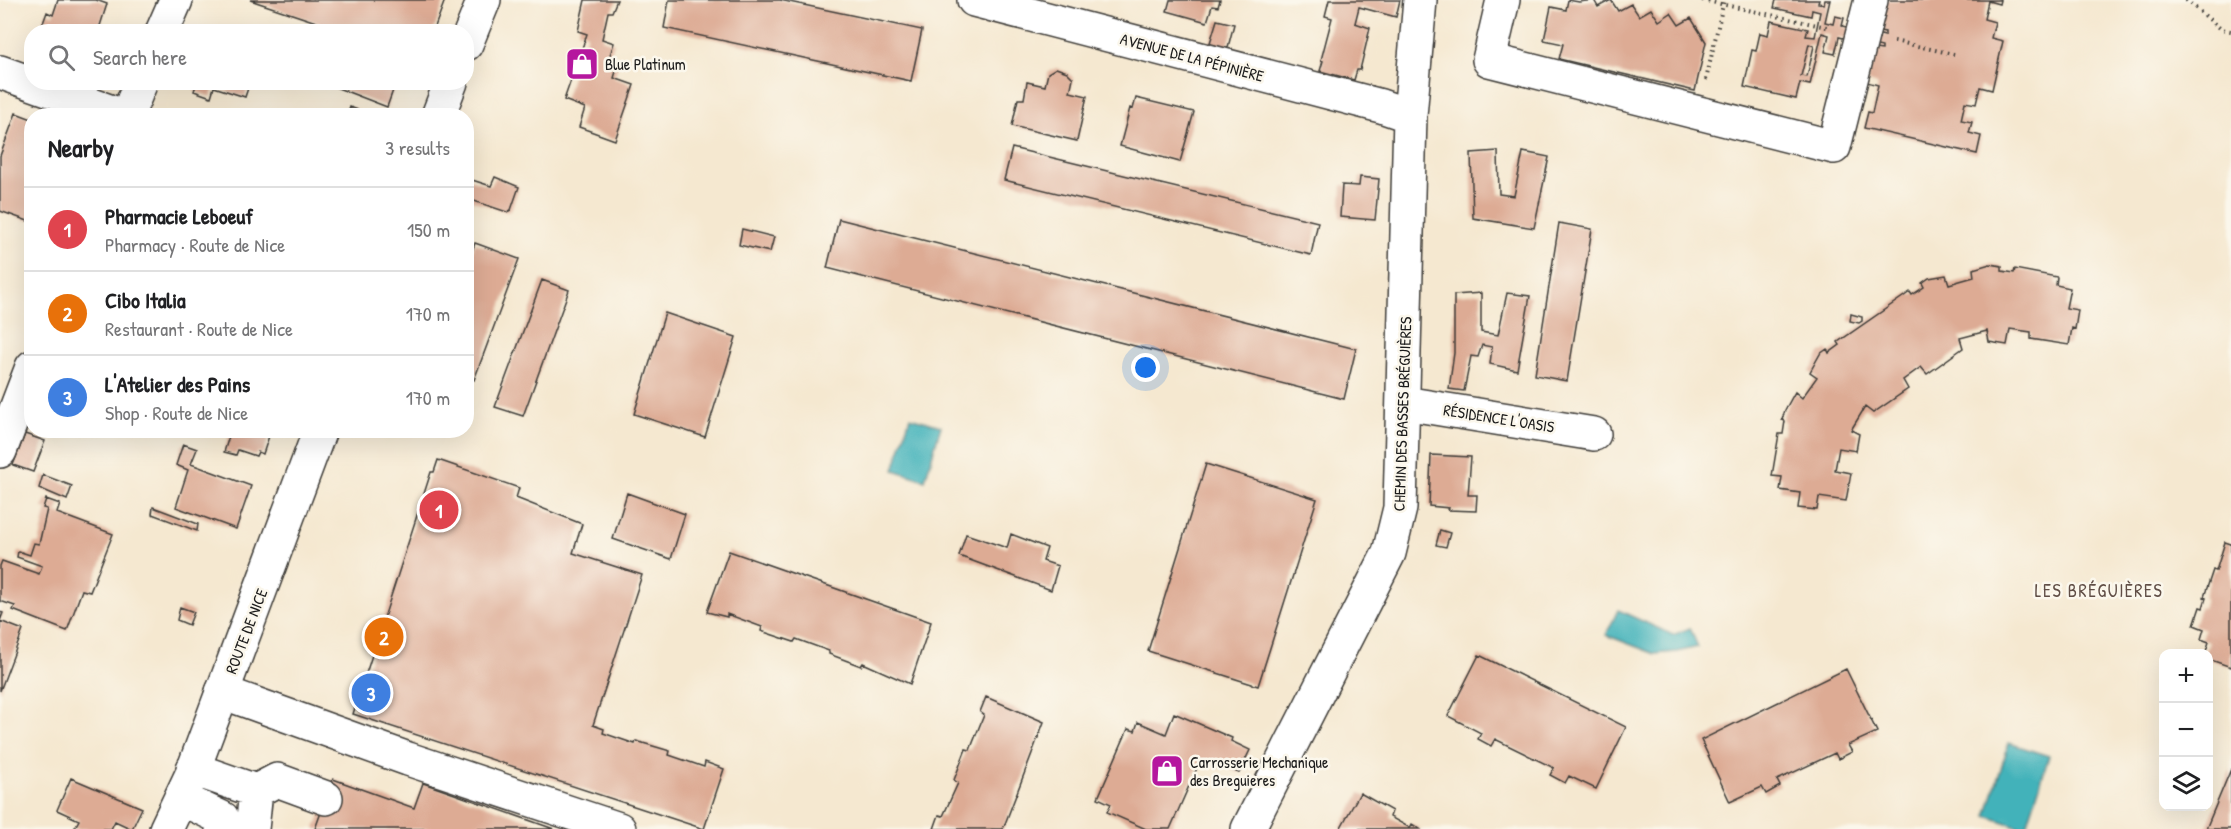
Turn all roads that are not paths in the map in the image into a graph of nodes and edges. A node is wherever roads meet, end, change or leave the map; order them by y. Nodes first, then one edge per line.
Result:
1 (176, 0) edge
2 (484, 0) edge
3 (974, 0) edge
4 (1420, 0) edge
5 (1503, 0) edge
6 (1871, 0) edge
7 (166, 24) edge
8 (474, 24) edge
9 (0, 72) edge
10 (24, 80) edge
11 (51, 90) edge
12 (137, 90) edge
13 (448, 90) edge
14 (102, 108) edge
15 (129, 108) edge
16 (441, 108) edge
17 (1410, 116) junction
18 (24, 388) edge
19 (1404, 403) junction
20 (1594, 434) dead end
21 (317, 438) edge
22 (0, 451) edge
23 (222, 692) junction
24 (187, 784) junction
25 (256, 791) junction
26 (326, 798) dead end
27 (1259, 825) edge
28 (166, 829) edge
29 (222, 829) edge
30 (252, 829) edge
31 (620, 829) edge

1 - 7 street
2 - 8 street
3 - 17 street, AVENUE DE LA PÉPINIÈRE
4 - 17 street, CHEMIN DES BASSES BRÉGUIÈRES
5 - 6 street
9 - 10 street
11 - 14 street
12 - 15 street
13 - 16 street
17 - 19 street, CHEMIN DES BASSES BRÉGUIÈRES
18 - 22 street
19 - 20 street, RÉSIDENCE L'OASIS
19 - 27 street, CHEMIN DES BASSES BRÉGUIÈRES
21 - 23 street, ROUTE DE NICE
23 - 24 street, ROUTE DE NICE
23 - 31 street
24 - 25 street
24 - 28 street, ROUTE DE NICE
24 - 29 street
25 - 26 street
25 - 30 street

